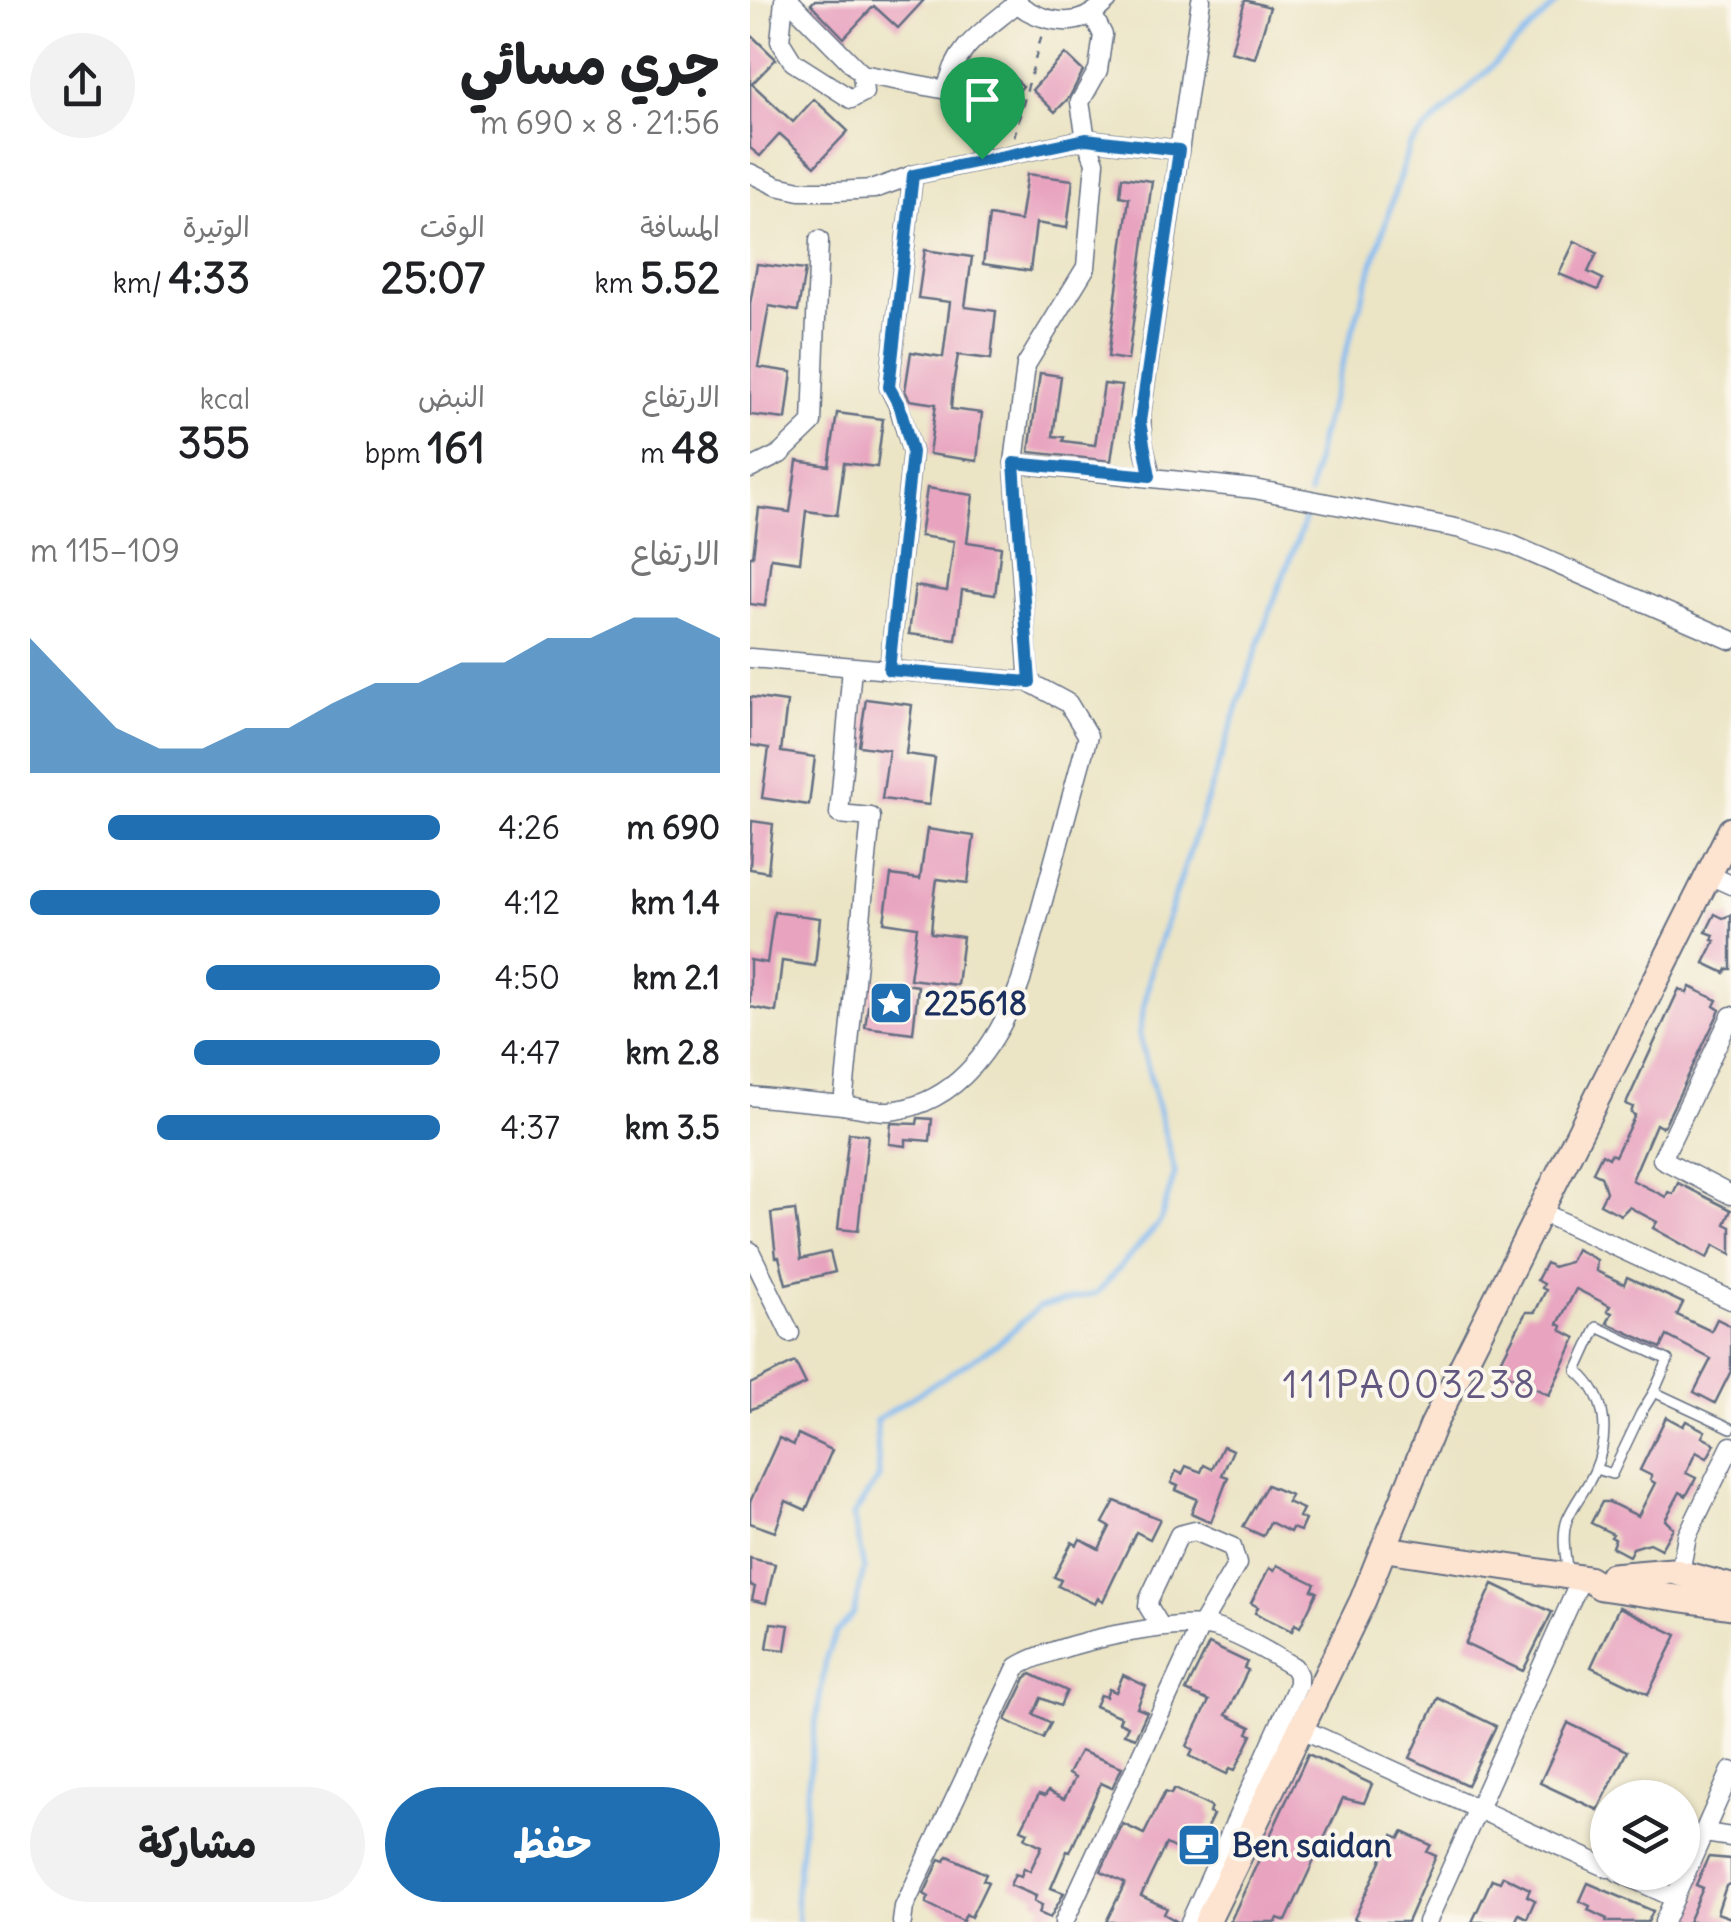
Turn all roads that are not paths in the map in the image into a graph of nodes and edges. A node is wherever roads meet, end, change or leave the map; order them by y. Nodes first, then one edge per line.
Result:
1 (787, 0) edge
2 (1108, 0) edge
3 (1201, 0) edge
4 (1016, 2) edge
5 (1093, 15) junction
6 (862, 74) junction
7 (947, 90) junction
8 (1086, 139) junction
9 (1179, 150) junction
10 (982, 159) junction
11 (750, 173) edge
12 (913, 175) junction
13 (819, 240) dead end
14 (1014, 463) junction
15 (750, 469) edge
16 (1150, 476) junction
17 (1731, 640) edge
18 (750, 658) edge
19 (852, 668) junction
20 (889, 670) junction
21 (1030, 682) junction
22 (1728, 844) edge
23 (1720, 880) edge
24 (1731, 1016) edge
25 (750, 1096) edge
26 (844, 1105) junction
27 (1731, 1194) edge
28 (1541, 1212) junction
29 (750, 1251) edge
30 (1731, 1300) edge
31 (790, 1332) dead end
32 (1654, 1392) junction
33 (1731, 1428) edge
34 (1730, 1450) edge
35 (1596, 1468) junction
36 (1386, 1549) junction
37 (1579, 1578) junction
38 (1674, 1582) junction
39 (1731, 1587) edge
40 (1731, 1606) edge
41 (1201, 1625) junction
42 (1161, 1626) junction
43 (1302, 1728) junction
44 (1731, 1771) edge
45 (1478, 1809) junction
46 (1704, 1833) junction
47 (1731, 1837) edge
48 (1590, 1860) edge
49 (1657, 1890) edge
50 (1675, 1898) junction
51 (902, 1922) edge
52 (1064, 1922) edge
53 (1190, 1922) edge
54 (1208, 1922) edge
55 (1427, 1922) edge
56 (1664, 1922) edge

1 - 6 street
1 - 6 street
2 - 5 street
3 - 9 street
4 - 5 street
4 - 7 street
5 - 8 street
6 - 7 street
7 - 10 street
8 - 9 street
8 - 10 street
8 - 14 street
9 - 16 street
10 - 12 street
11 - 12 street
12 - 20 street
13 - 15 street
14 - 16 street
14 - 21 street
16 - 17 street
18 - 19 street
19 - 20 street
19 - 26 street
20 - 21 street
21 - 26 street
22 - 23 street
23 - 28 street
24 - 27 street
25 - 26 street
28 - 30 street
28 - 36 street
29 - 31 street
32 - 33 lane
32 - 35 lane
32 - 35 lane
34 - 38 street
35 - 37 lane
36 - 37 street
36 - 43 street
37 - 38 street
37 - 45 street
38 - 39 street
38 - 40 street
41 - 42 street
41 - 42 street
41 - 52 street
41 - 53 street
42 - 51 street
43 - 45 street
43 - 54 street
44 - 46 street
45 - 48 street
45 - 55 street
46 - 47 street
46 - 50 street
49 - 50 street
50 - 56 street

